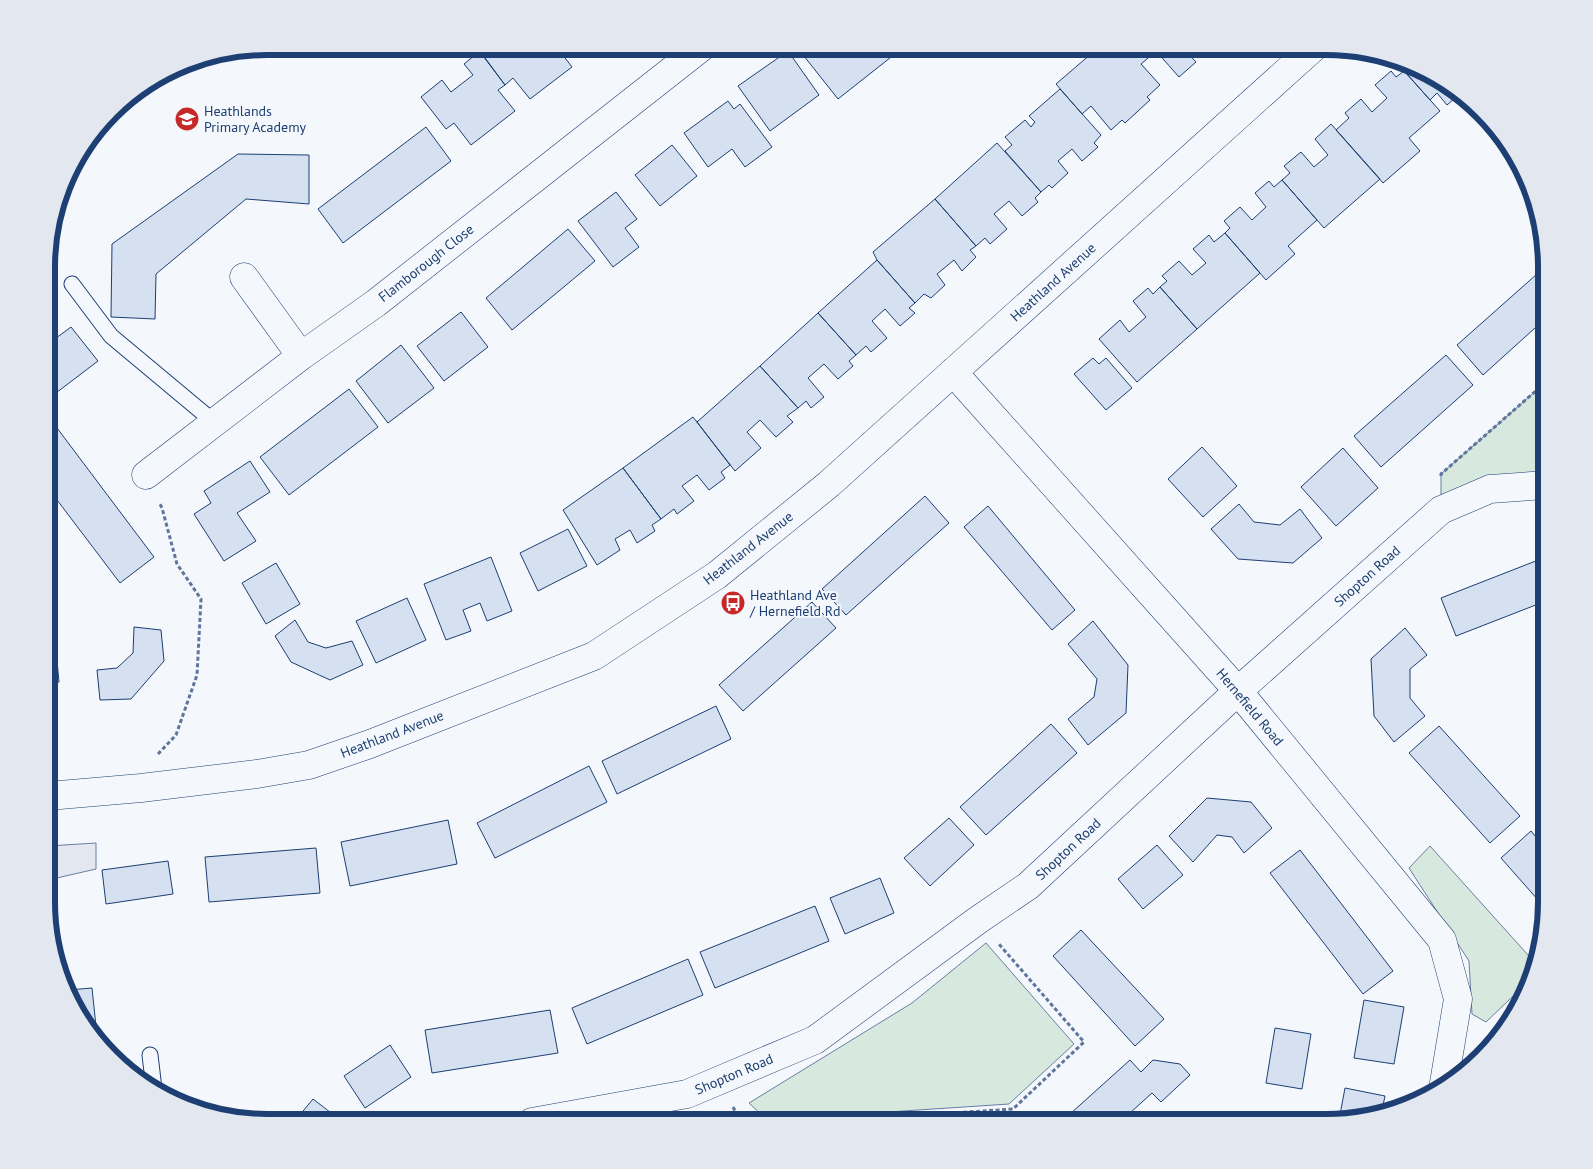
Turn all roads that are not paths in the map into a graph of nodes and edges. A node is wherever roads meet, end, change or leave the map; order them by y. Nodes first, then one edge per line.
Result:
1 (692, 55) edge
2 (1305, 55) edge
3 (244, 278) dead end
4 (72, 284) dead end
5 (301, 356) junction
6 (953, 372) junction
7 (214, 422) junction
8 (146, 475) road end
9 (1538, 485) edge
10 (1238, 691) junction
11 (55, 795) edge
12 (150, 1055) dead end
13 (1445, 1077) edge
14 (153, 1081) edge
15 (576, 1114) edge

1 - 5 street, Flamborough Close
2 - 6 street, Heathland Avenue
3 - 5 street
4 - 7 lane
5 - 7 street, Flamborough Close
6 - 10 street, Hernefield Road
6 - 11 street, Heathland Avenue
7 - 8 street, Flamborough Close
9 - 10 street, Shopton Road
10 - 13 street, Hernefield Road
10 - 15 street, Shopton Road
12 - 14 lane

